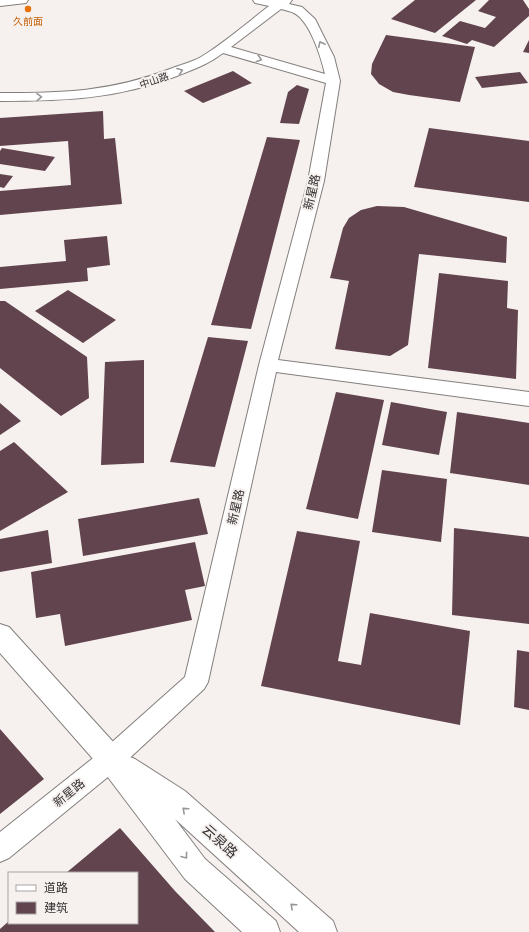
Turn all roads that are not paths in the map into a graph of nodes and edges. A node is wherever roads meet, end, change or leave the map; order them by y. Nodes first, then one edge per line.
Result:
1 (22, 0) edge
2 (259, 0) edge
3 (0, 2) edge
4 (282, 3) edge
5 (221, 48) junction
6 (334, 81) junction
7 (0, 97) edge
8 (268, 365) junction
9 (529, 399) edge
10 (0, 635) edge
11 (110, 759) junction
12 (0, 849) edge
13 (265, 932) edge
14 (322, 932) edge

1 - 3 street
2 - 4 street
4 - 5 street, 中山路
6 -> 4 street
5 -> 6 street
7 -> 5 street, 中山路
6 - 8 street, 新星路
8 - 9 street
8 - 11 street, 新星路
10 - 11 main road, 云泉路
11 - 12 street, 新星路
11 -> 13 main road, 云泉路
14 -> 11 main road, 云泉路

